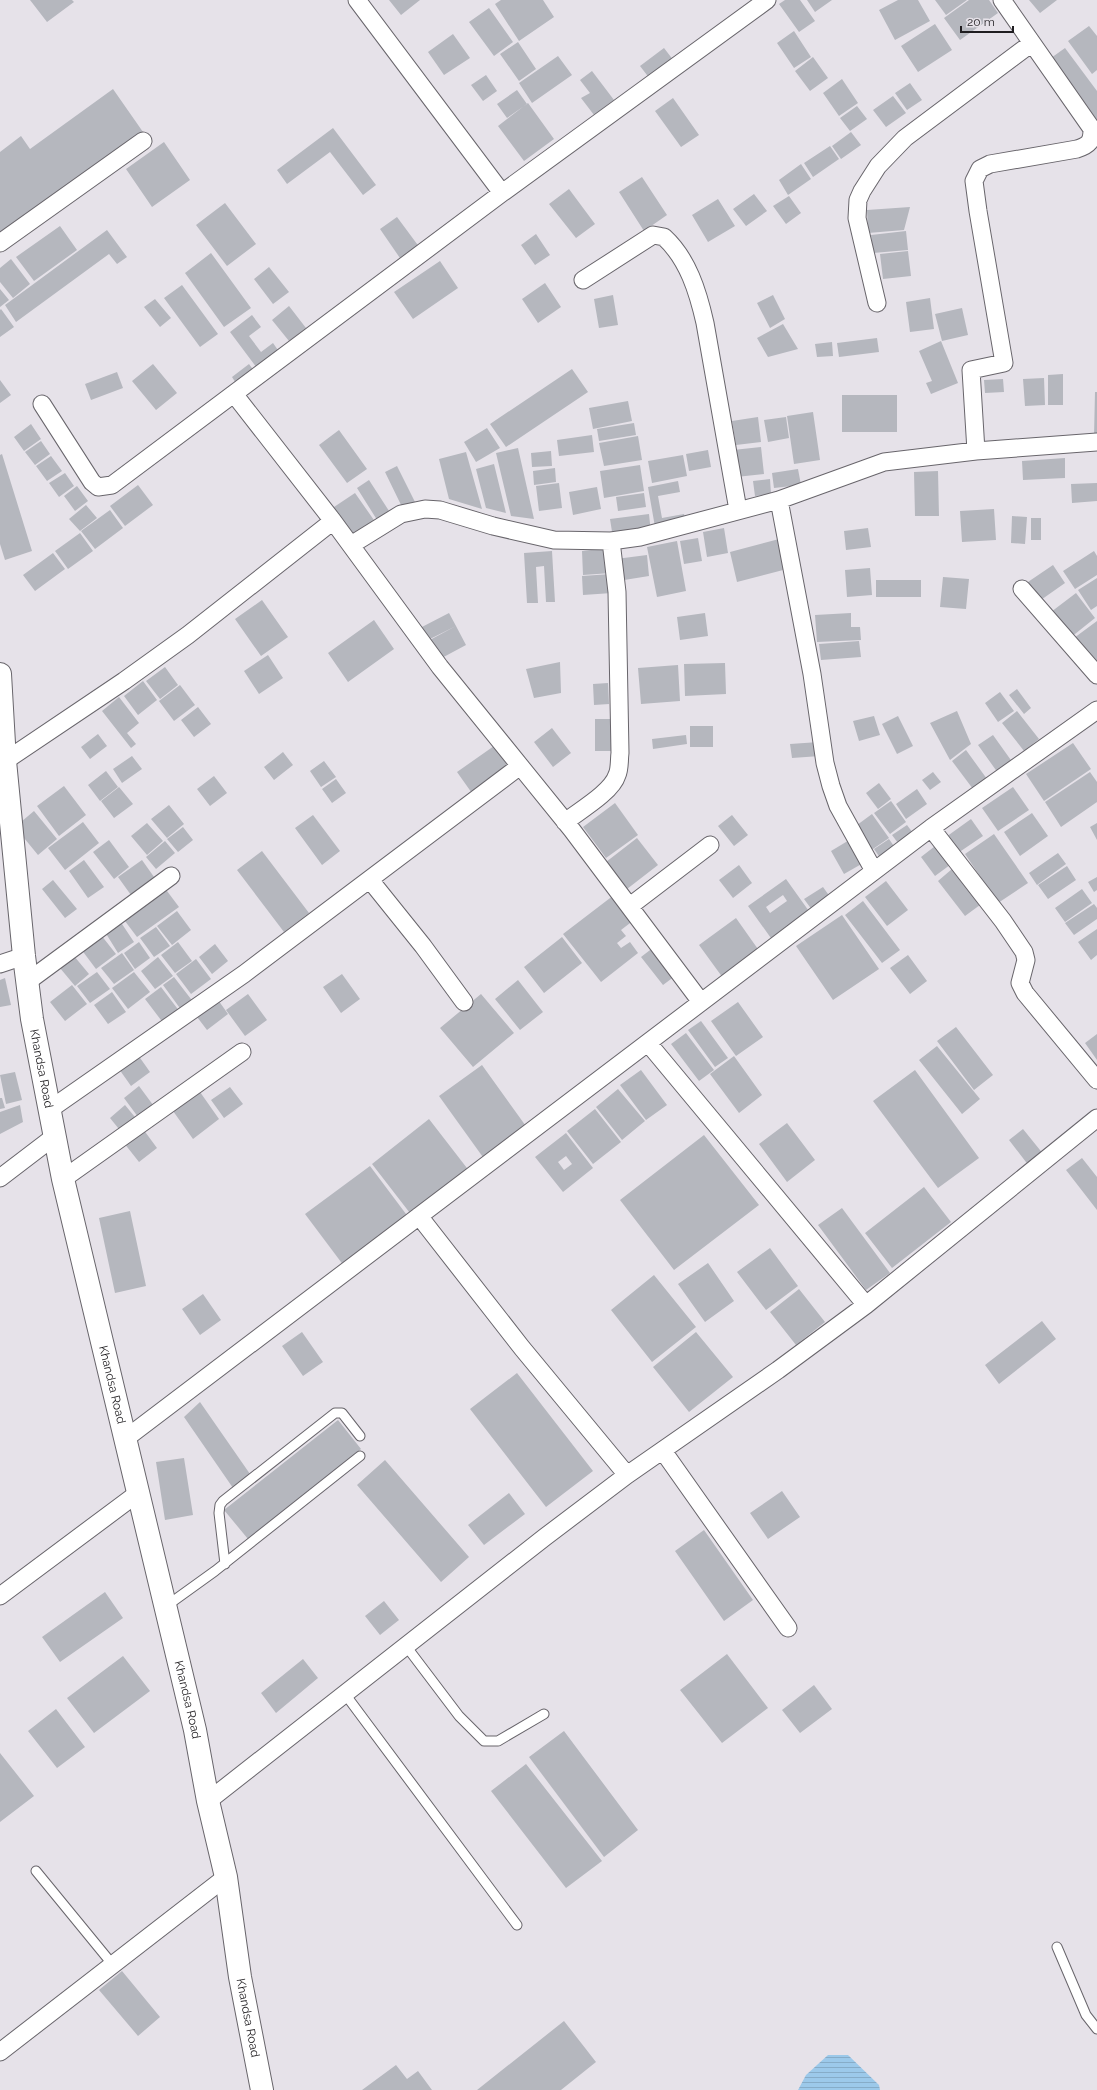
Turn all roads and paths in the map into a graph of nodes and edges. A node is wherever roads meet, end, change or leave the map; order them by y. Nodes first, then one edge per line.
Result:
1 (357, 0) edge
2 (767, 0) edge
3 (1002, 0) edge
4 (1032, 43) junction
5 (1094, 128) edge
6 (142, 140) dead end
7 (502, 193) junction
8 (0, 243) edge
9 (583, 280) dead end
10 (877, 303) dead end
11 (234, 394) junction
12 (42, 404) dead end
13 (1097, 443) edge
14 (976, 452) junction
15 (779, 500) junction
16 (738, 510) junction
17 (333, 521) junction
18 (611, 541) junction
19 (351, 545) junction
20 (1022, 589) dead end
21 (0, 674) edge
22 (1097, 675) edge
23 (1097, 710) edge
24 (1, 716) edge
25 (5, 762) junction
26 (520, 766) junction
27 (565, 822) junction
28 (931, 828) junction
29 (710, 845) dead end
30 (874, 871) junction
31 (172, 876) dead end
32 (370, 880) junction
33 (630, 906) junction
34 (24, 956) junction
35 (0, 964) edge
36 (27, 982) junction
37 (464, 1002) dead end
38 (701, 1002) junction
39 (648, 1043) junction
40 (242, 1052) dead end
41 (1097, 1080) edge
42 (49, 1110) junction
43 (1097, 1118) edge
44 (54, 1136) junction
45 (0, 1178) edge
46 (63, 1180) junction
47 (419, 1216) junction
48 (866, 1305) junction
49 (360, 1436) dead end
50 (125, 1439) junction
51 (664, 1451) junction
52 (360, 1456) dead end
53 (627, 1475) junction
54 (138, 1493) junction
55 (225, 1564) junction
56 (0, 1596) edge
57 (165, 1607) junction
58 (788, 1628) dead end
59 (406, 1646) junction
60 (345, 1694) junction
61 (544, 1714) dead end
62 (208, 1801) junction
63 (36, 1871) dead end
64 (226, 1878) junction
65 (517, 1925) dead end
66 (1057, 1947) dead end
67 (113, 1965) junction
68 (1097, 2029) edge
69 (0, 2052) edge
70 (262, 2090) edge

1 - 7 street
2 - 7 street
3 - 4 street
4 - 5 street
4 - 10 street
5 - 14 street
6 - 8 street
7 - 11 street
9 - 16 street
11 - 12 street
11 - 17 street
13 - 14 street
14 - 15 street
15 - 16 street
15 - 30 street
16 - 18 street
17 - 19 street
17 - 25 street
18 - 19 street
18 - 27 street
19 - 26 street
20 - 22 street
21 - 24 street, Khandsa Road
23 - 28 street
24 - 25 street, Khandsa Road
25 - 34 street, Khandsa Road
26 - 27 street
26 - 32 street
27 - 33 street
28 - 30 street
28 - 41 street
29 - 33 street
30 - 38 street
31 - 36 street
32 - 37 street
32 - 42 street
33 - 38 street
34 - 35 street
34 - 36 street, Khandsa Road
36 - 42 street, Khandsa Road
38 - 39 street
39 - 47 street
39 - 48 street
40 - 46 street
42 - 44 street, Khandsa Road
43 - 48 street
44 - 45 street
44 - 46 street, Khandsa Road
46 - 50 street, Khandsa Road
47 - 50 street
47 - 53 street
48 - 51 street
49 - 55 lane
50 - 54 street, Khandsa Road
51 - 53 street
51 - 58 street
52 - 55 lane
53 - 59 street
54 - 56 street
54 - 57 street, Khandsa Road
55 - 57 lane
57 - 62 street, Khandsa Road
59 - 60 street
59 - 61 lane
60 - 62 street
60 - 65 lane
62 - 64 street, Khandsa Road
63 - 67 lane
64 - 67 street
64 - 70 street, Khandsa Road
66 - 68 lane
67 - 69 street

